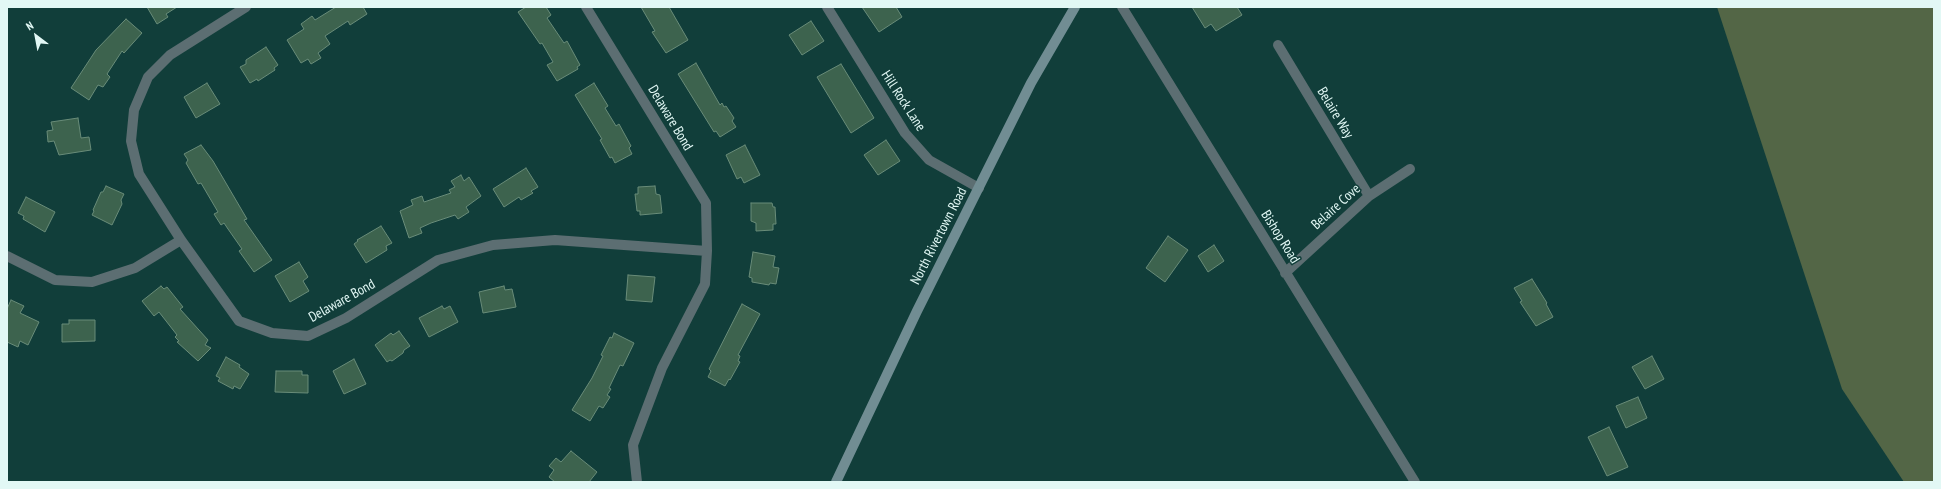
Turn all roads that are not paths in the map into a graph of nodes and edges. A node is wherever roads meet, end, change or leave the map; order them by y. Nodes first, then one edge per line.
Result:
1 (246, 7) edge
2 (586, 7) edge
3 (827, 7) edge
4 (1075, 7) edge
5 (1122, 7) edge
6 (1278, 45) dead end
7 (1410, 169) dead end
8 (979, 188) junction
9 (1369, 196) junction
10 (181, 240) junction
11 (707, 250) junction
12 (7, 256) edge
13 (1285, 273) junction
14 (636, 482) edge
15 (836, 482) edge
16 (1415, 482) edge

1 - 10 street, Delaware Bond
2 - 11 street, Delaware Bond
3 - 8 street, Hill Rock Lane
4 - 8 street, North Rivertown Road
5 - 13 street, Bishop Road
6 - 9 street, Belaire Way
7 - 9 street, Belaire Cove
8 - 15 street, North Rivertown Road
9 - 13 street, Belaire Cove
10 - 11 street, Delaware Bond
10 - 12 street
11 - 14 street, Delaware Bond
13 - 16 street, Bishop Road

